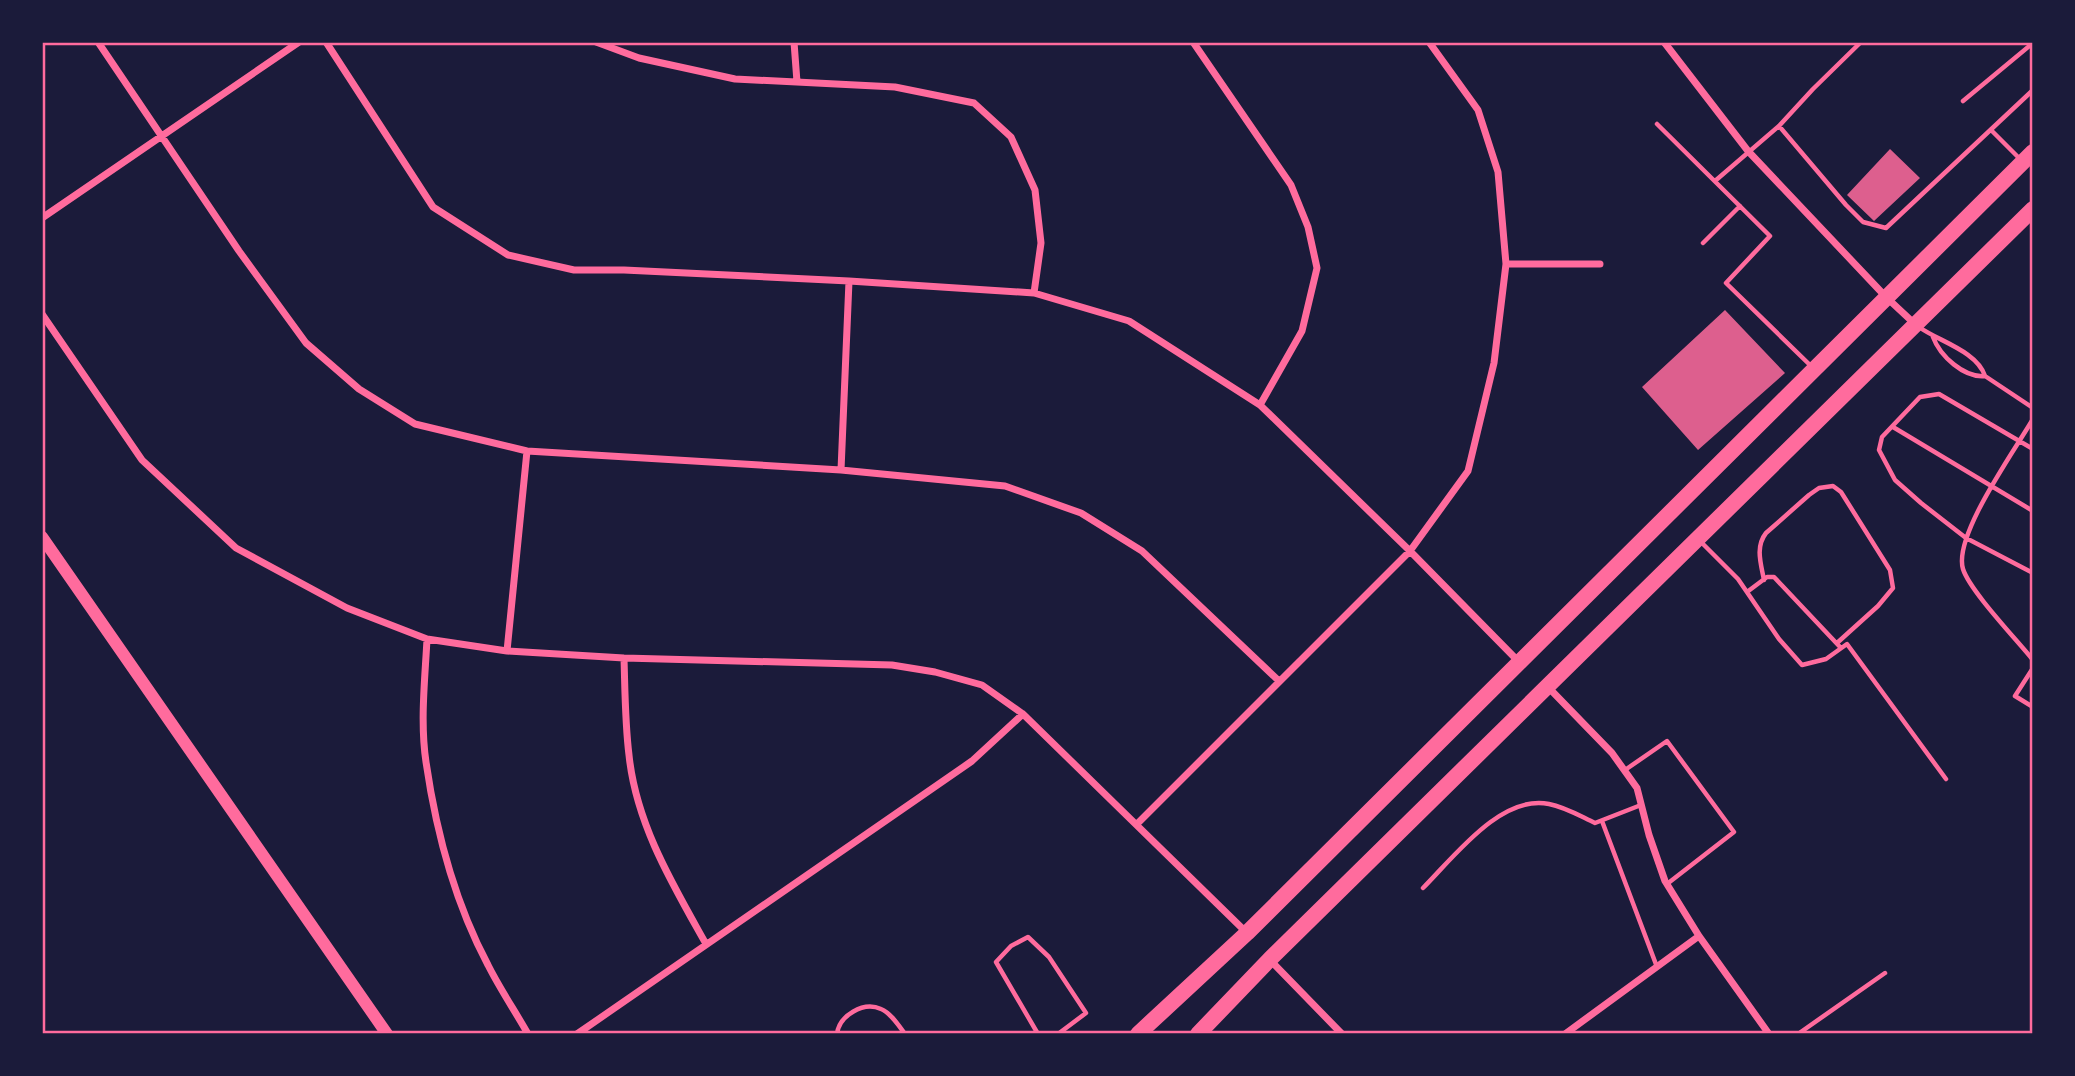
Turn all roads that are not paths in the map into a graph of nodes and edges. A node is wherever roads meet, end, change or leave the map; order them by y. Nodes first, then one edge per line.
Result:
1 (98, 42) edge
2 (299, 42) edge
3 (326, 42) edge
4 (596, 42) edge
5 (794, 42) edge
6 (1193, 42) edge
7 (1429, 42) edge
8 (1664, 42) edge
9 (1861, 42) edge
10 (2033, 43) edge
11 (797, 82) junction
12 (2033, 90) edge
13 (1963, 101) dead end
14 (1657, 124) dead end
15 (1779, 126) junction
16 (1991, 130) junction
17 (160, 137) junction
18 (1748, 151) junction
19 (2028, 157) edge
20 (1715, 182) junction
21 (1740, 206) junction
22 (2033, 209) edge
23 (42, 218) edge
24 (1703, 243) dead end
25 (1506, 264) junction
26 (1600, 264) dead end
27 (849, 281) junction
28 (1034, 293) junction
29 (1886, 297) junction
30 (42, 314) edge
31 (1917, 326) junction
32 (1933, 337) junction
33 (1814, 369) junction
34 (1986, 376) junction
35 (1260, 405) junction
36 (2033, 408) edge
37 (2033, 419) edge
38 (1892, 427) junction
39 (2020, 441) junction
40 (2033, 449) edge
41 (527, 451) junction
42 (841, 470) junction
43 (1992, 488) junction
44 (2033, 511) edge
45 (42, 537) edge
46 (1966, 538) junction
47 (1698, 539) junction
48 (1410, 551) junction
49 (2033, 573) edge
50 (1764, 580) junction
51 (1747, 592) junction
52 (427, 639) junction
53 (1837, 643) junction
54 (1841, 648) junction
55 (507, 651) junction
56 (624, 658) junction
57 (2033, 660) edge
58 (1521, 663) junction
59 (2033, 668) edge
60 (1279, 681) junction
61 (1547, 687) junction
62 (2033, 707) edge
63 (1023, 714) junction
64 (1624, 771) junction
65 (1946, 779) dead end
66 (1641, 805) junction
67 (1602, 821) junction
68 (1137, 824) junction
69 (1667, 884) junction
70 (1423, 888) dead end
71 (1247, 933) junction
72 (1699, 936) junction
73 (706, 944) junction
74 (1270, 959) junction
75 (1657, 967) junction
76 (1885, 973) dead end
77 (387, 1034) edge
78 (528, 1034) edge
79 (577, 1034) edge
80 (837, 1034) edge
81 (905, 1034) edge
82 (1038, 1034) edge
83 (1058, 1034) edge
84 (1138, 1034) edge
85 (1198, 1034) edge
86 (1342, 1034) edge
87 (1565, 1034) edge
88 (1769, 1034) edge
89 (1798, 1034) edge

1 - 17 street
2 - 17 street
3 - 27 street
4 - 11 street
5 - 11 street
6 - 35 street
7 - 25 street
8 - 18 street
9 - 15 lane
10 - 13 lane
11 - 28 street
12 - 16 lane
14 - 20 lane
15 - 16 lane
15 - 18 lane
16 - 19 lane
17 - 23 street
17 - 41 street
18 - 20 lane
18 - 29 street
19 - 29 highway
20 - 21 lane
21 - 24 lane
21 - 33 lane
22 - 31 highway
25 - 26 street
25 - 48 street
27 - 28 street
27 - 42 street
28 - 35 street
29 - 31 street
29 - 33 highway
30 - 52 street
31 - 32 lane
31 - 47 highway
32 - 34 lane
32 - 34 lane
33 - 58 highway
34 - 36 lane
35 - 48 street
37 - 39 lane
38 - 39 lane
38 - 43 lane
38 - 46 lane
39 - 40 lane
39 - 43 lane
41 - 42 street
41 - 55 street
42 - 60 street
43 - 44 lane
43 - 46 lane
45 - 77 street
46 - 49 lane
46 - 57 lane
47 - 51 lane
47 - 61 highway
48 - 58 street
48 - 60 street
50 - 51 lane
50 - 53 lane
50 - 53 lane
51 - 54 lane
52 - 55 street
52 - 78 street
53 - 54 lane
54 - 65 lane
55 - 56 street
56 - 63 street
56 - 73 street
58 - 71 highway
59 - 62 lane
60 - 68 street
61 - 64 street
61 - 74 highway
63 - 68 street
63 - 73 street
64 - 66 street
64 - 69 lane
66 - 67 lane
66 - 69 street
67 - 70 lane
67 - 75 lane
68 - 71 street
69 - 72 street
71 - 84 highway
72 - 75 street
72 - 88 street
73 - 79 street
74 - 85 highway
74 - 86 street
75 - 87 street
76 - 89 lane
80 - 81 lane
82 - 83 lane

